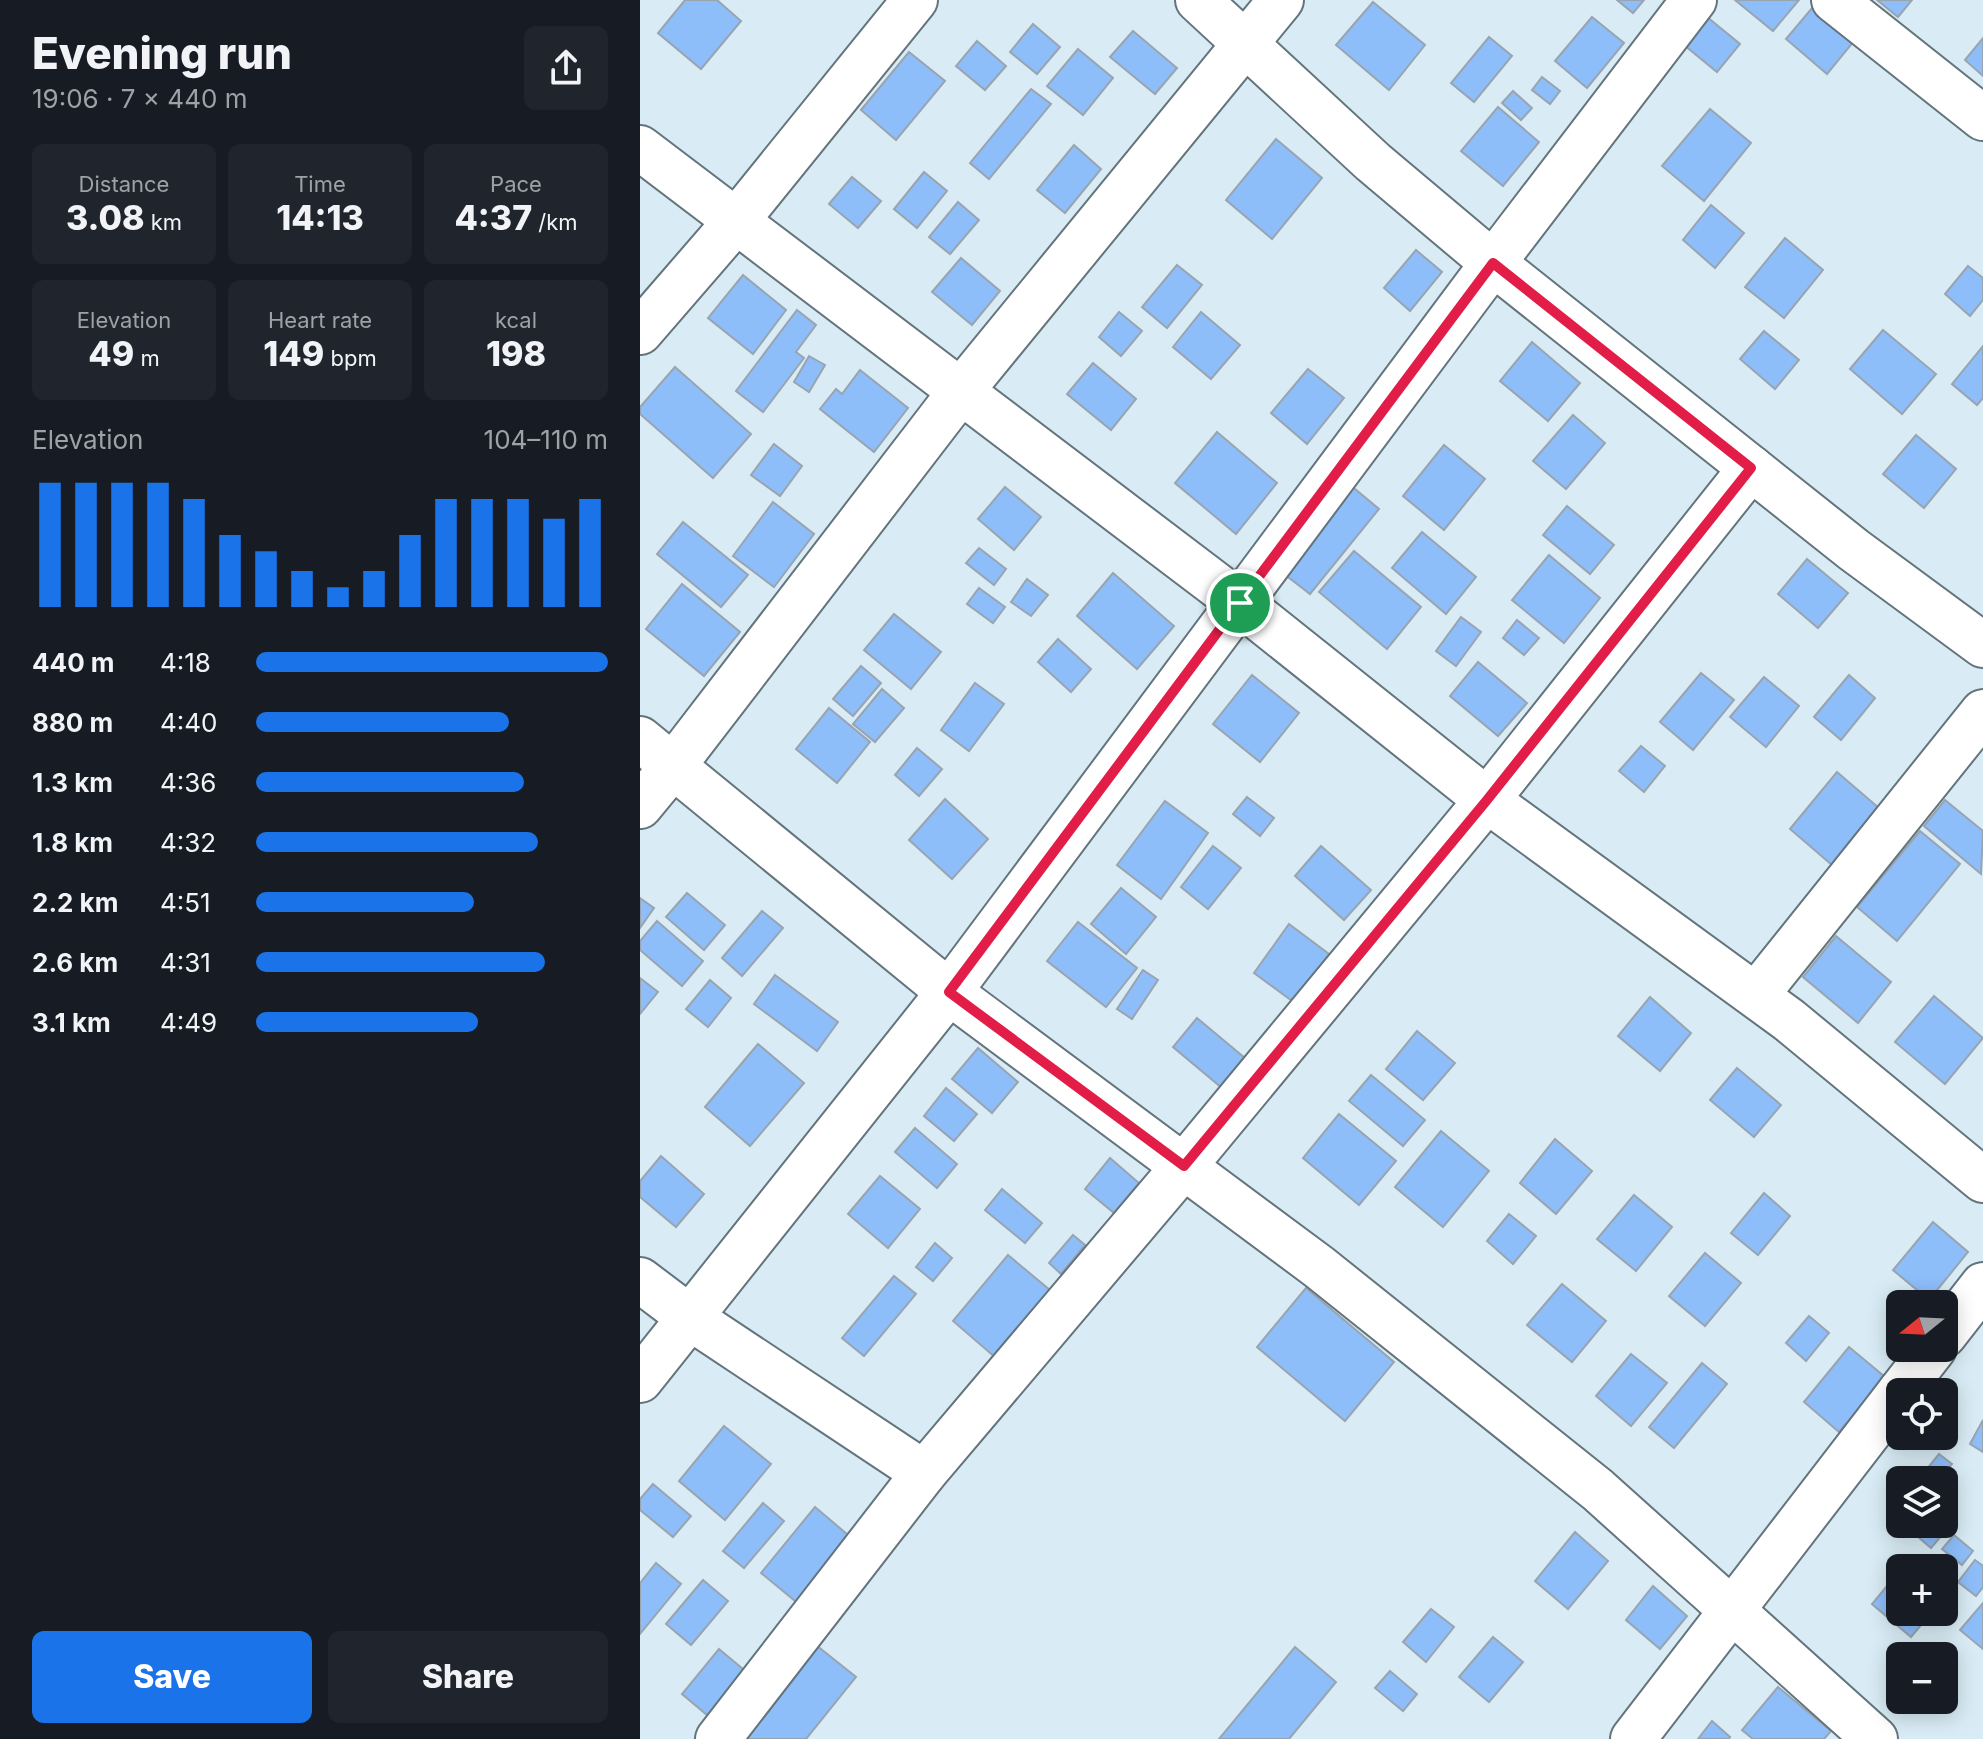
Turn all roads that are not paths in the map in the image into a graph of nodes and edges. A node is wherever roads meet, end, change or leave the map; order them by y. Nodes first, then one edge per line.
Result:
1 (915, 0) edge
2 (1198, 0) edge
3 (1281, 0) edge
4 (1694, 0) edge
5 (1834, 0) edge
6 (1245, 43) junction
7 (1983, 118) edge
8 (640, 148) edge
9 (737, 220) junction
10 (1493, 263) junction
11 (640, 332) edge
12 (961, 391) junction
13 (1751, 468) junction
14 (1240, 603) junction
15 (1983, 645) edge
16 (1983, 712) edge
17 (640, 739) edge
18 (673, 766) junction
19 (1487, 800) junction
20 (640, 806) edge
21 (949, 992) junction
22 (1756, 995) junction
23 (1184, 1166) junction
24 (1983, 1180) edge
25 (640, 1280) edge
26 (1983, 1285) edge
27 (689, 1317) junction
28 (1958, 1317) edge
29 (1923, 1362) edge
30 (1911, 1378) edge
31 (640, 1380) edge
32 (1886, 1410) edge
33 (924, 1473) junction
34 (1732, 1610) junction
35 (718, 1739) edge
36 (1633, 1739) edge
37 (1875, 1739) edge

1 - 9 street
2 - 6 street
3 - 6 street
4 - 10 street
5 - 7 street
6 - 10 street
6 - 12 street
8 - 9 street
9 - 11 street
9 - 12 street
10 - 13 street
10 - 14 street
12 - 14 street
12 - 18 street
13 - 15 street
13 - 19 street
14 - 19 street
14 - 21 street
16 - 22 street
17 - 18 street
18 - 20 street
18 - 21 street
19 - 22 street
19 - 23 street
21 - 23 street
21 - 27 street
22 - 24 street
23 - 33 street
23 - 34 street
25 - 27 street
26 - 28 street
27 - 31 street
27 - 33 street
29 - 30 street
32 - 34 street
33 - 35 street
34 - 36 street
34 - 37 street

